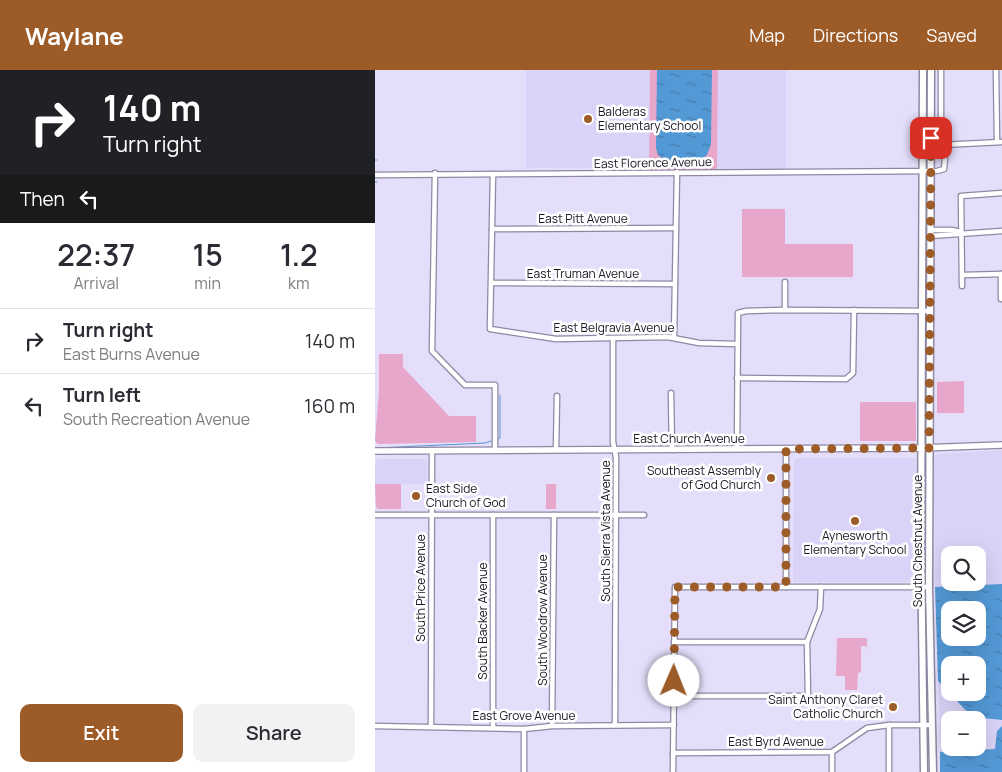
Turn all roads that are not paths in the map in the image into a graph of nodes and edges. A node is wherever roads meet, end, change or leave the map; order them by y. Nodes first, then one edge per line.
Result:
1 (923, 70) edge
2 (931, 70) edge
3 (941, 70) edge
4 (996, 70) edge
5 (999, 142) edge
6 (941, 145) junction
7 (677, 172) junction
8 (923, 172) junction
9 (931, 172) junction
10 (435, 173) junction
11 (493, 174) junction
12 (375, 175) edge
13 (1002, 193) edge
14 (675, 228) junction
15 (492, 229) junction
16 (1002, 231) edge
17 (931, 233) junction
18 (961, 233) junction
19 (1001, 274) edge
20 (963, 275) junction
21 (785, 282) dead end
22 (491, 283) junction
23 (675, 284) junction
24 (962, 286) dead end
25 (1001, 299) edge
26 (785, 310) junction
27 (854, 310) junction
28 (922, 311) junction
29 (931, 311) junction
30 (674, 337) junction
31 (613, 338) junction
32 (737, 344) junction
33 (737, 378) junction
34 (671, 393) dead end
35 (557, 396) dead end
36 (1002, 445) edge
37 (921, 448) junction
38 (929, 448) junction
39 (495, 449) junction
40 (556, 449) junction
41 (615, 449) junction
42 (737, 449) junction
43 (786, 449) junction
44 (432, 450) junction
45 (672, 450) junction
46 (375, 451) edge
47 (375, 515) edge
48 (431, 515) junction
49 (493, 515) junction
50 (554, 515) junction
51 (616, 515) junction
52 (644, 515) dead end
53 (786, 587) junction
54 (921, 587) junction
55 (929, 587) junction
56 (821, 588) junction
57 (674, 642) junction
58 (807, 642) junction
59 (673, 696) junction
60 (615, 725) junction
61 (674, 725) junction
62 (889, 725) junction
63 (923, 725) junction
64 (932, 725) junction
65 (375, 726) edge
66 (431, 726) junction
67 (553, 726) junction
68 (493, 727) junction
69 (524, 728) junction
70 (832, 752) junction
71 (673, 753) junction
72 (524, 772) edge
73 (673, 772) edge
74 (832, 772) edge
75 (889, 772) edge
76 (924, 772) edge
77 (933, 772) edge

1 - 8 main road, South Chestnut Avenue
2 - 9 main road, South Chestnut Avenue
3 - 6 street
4 - 5 street
5 - 6 street
6 - 9 street
7 - 8 street, East Florence Avenue
7 - 11 street, East Florence Avenue
7 - 14 street
8 - 9 street, East Florence Avenue
8 - 28 main road, South Chestnut Avenue
9 - 17 main road, South Chestnut Avenue
10 - 11 street, East Florence Avenue
10 - 12 street, East Florence Avenue
10 - 39 street
11 - 15 street
13 - 18 street
14 - 15 street, East Pitt Avenue
14 - 23 street
15 - 22 street
16 - 18 street
17 - 18 street
17 - 29 main road, South Chestnut Avenue
18 - 20 street
19 - 20 street
19 - 25 street
20 - 24 street
21 - 26 street
22 - 23 street, East Truman Avenue
22 - 31 street, East Belgravia Avenue
23 - 30 street
26 - 27 street
26 - 32 street
27 - 28 street
27 - 33 street
28 - 29 street
28 - 37 main road, South Chestnut Avenue
29 - 38 main road, South Chestnut Avenue
30 - 31 street, East Belgravia Avenue
30 - 32 street, East Belgravia Avenue
31 - 41 street, South Sierra Vista Avenue
32 - 33 street
33 - 42 street
34 - 45 street
35 - 40 street
36 - 38 street, East Church Avenue
37 - 38 street, East Church Avenue
37 - 43 street, East Church Avenue
37 - 54 main road, South Chestnut Avenue
38 - 55 main road, South Chestnut Avenue
39 - 40 street, East Church Avenue
39 - 44 street, East Church Avenue
40 - 41 street, East Church Avenue
41 - 45 street, East Church Avenue
41 - 51 street, South Sierra Vista Avenue
42 - 43 street, East Church Avenue
42 - 45 street, East Church Avenue
43 - 53 street
44 - 46 street, East Church Avenue
44 - 48 street, South Price Avenue
47 - 48 street
48 - 49 street
48 - 66 street, South Price Avenue
49 - 50 street
49 - 68 street, South Backer Avenue
50 - 51 street
50 - 67 street, South Woodrow Avenue
51 - 52 street
51 - 60 street, South Sierra Vista Avenue
53 - 56 street
53 - 57 street
54 - 55 street
54 - 56 street
54 - 63 main road, South Chestnut Avenue
55 - 64 main road, South Chestnut Avenue
56 - 58 street
57 - 58 street
57 - 59 street
58 - 59 street
59 - 61 street
60 - 61 street, East Grove Avenue
60 - 67 street, East Grove Avenue
61 - 71 street
62 - 63 street, East Byrd Avenue
62 - 70 street, East Byrd Avenue
62 - 75 street
63 - 64 street, East Byrd Avenue
63 - 76 main road, South Chestnut Avenue
64 - 77 main road, South Chestnut Avenue
65 - 66 street, East Grove Avenue
66 - 68 street, East Grove Avenue
67 - 69 street, East Grove Avenue
68 - 69 street, East Grove Avenue
69 - 72 street
70 - 71 street, East Byrd Avenue
70 - 74 street
71 - 73 street

